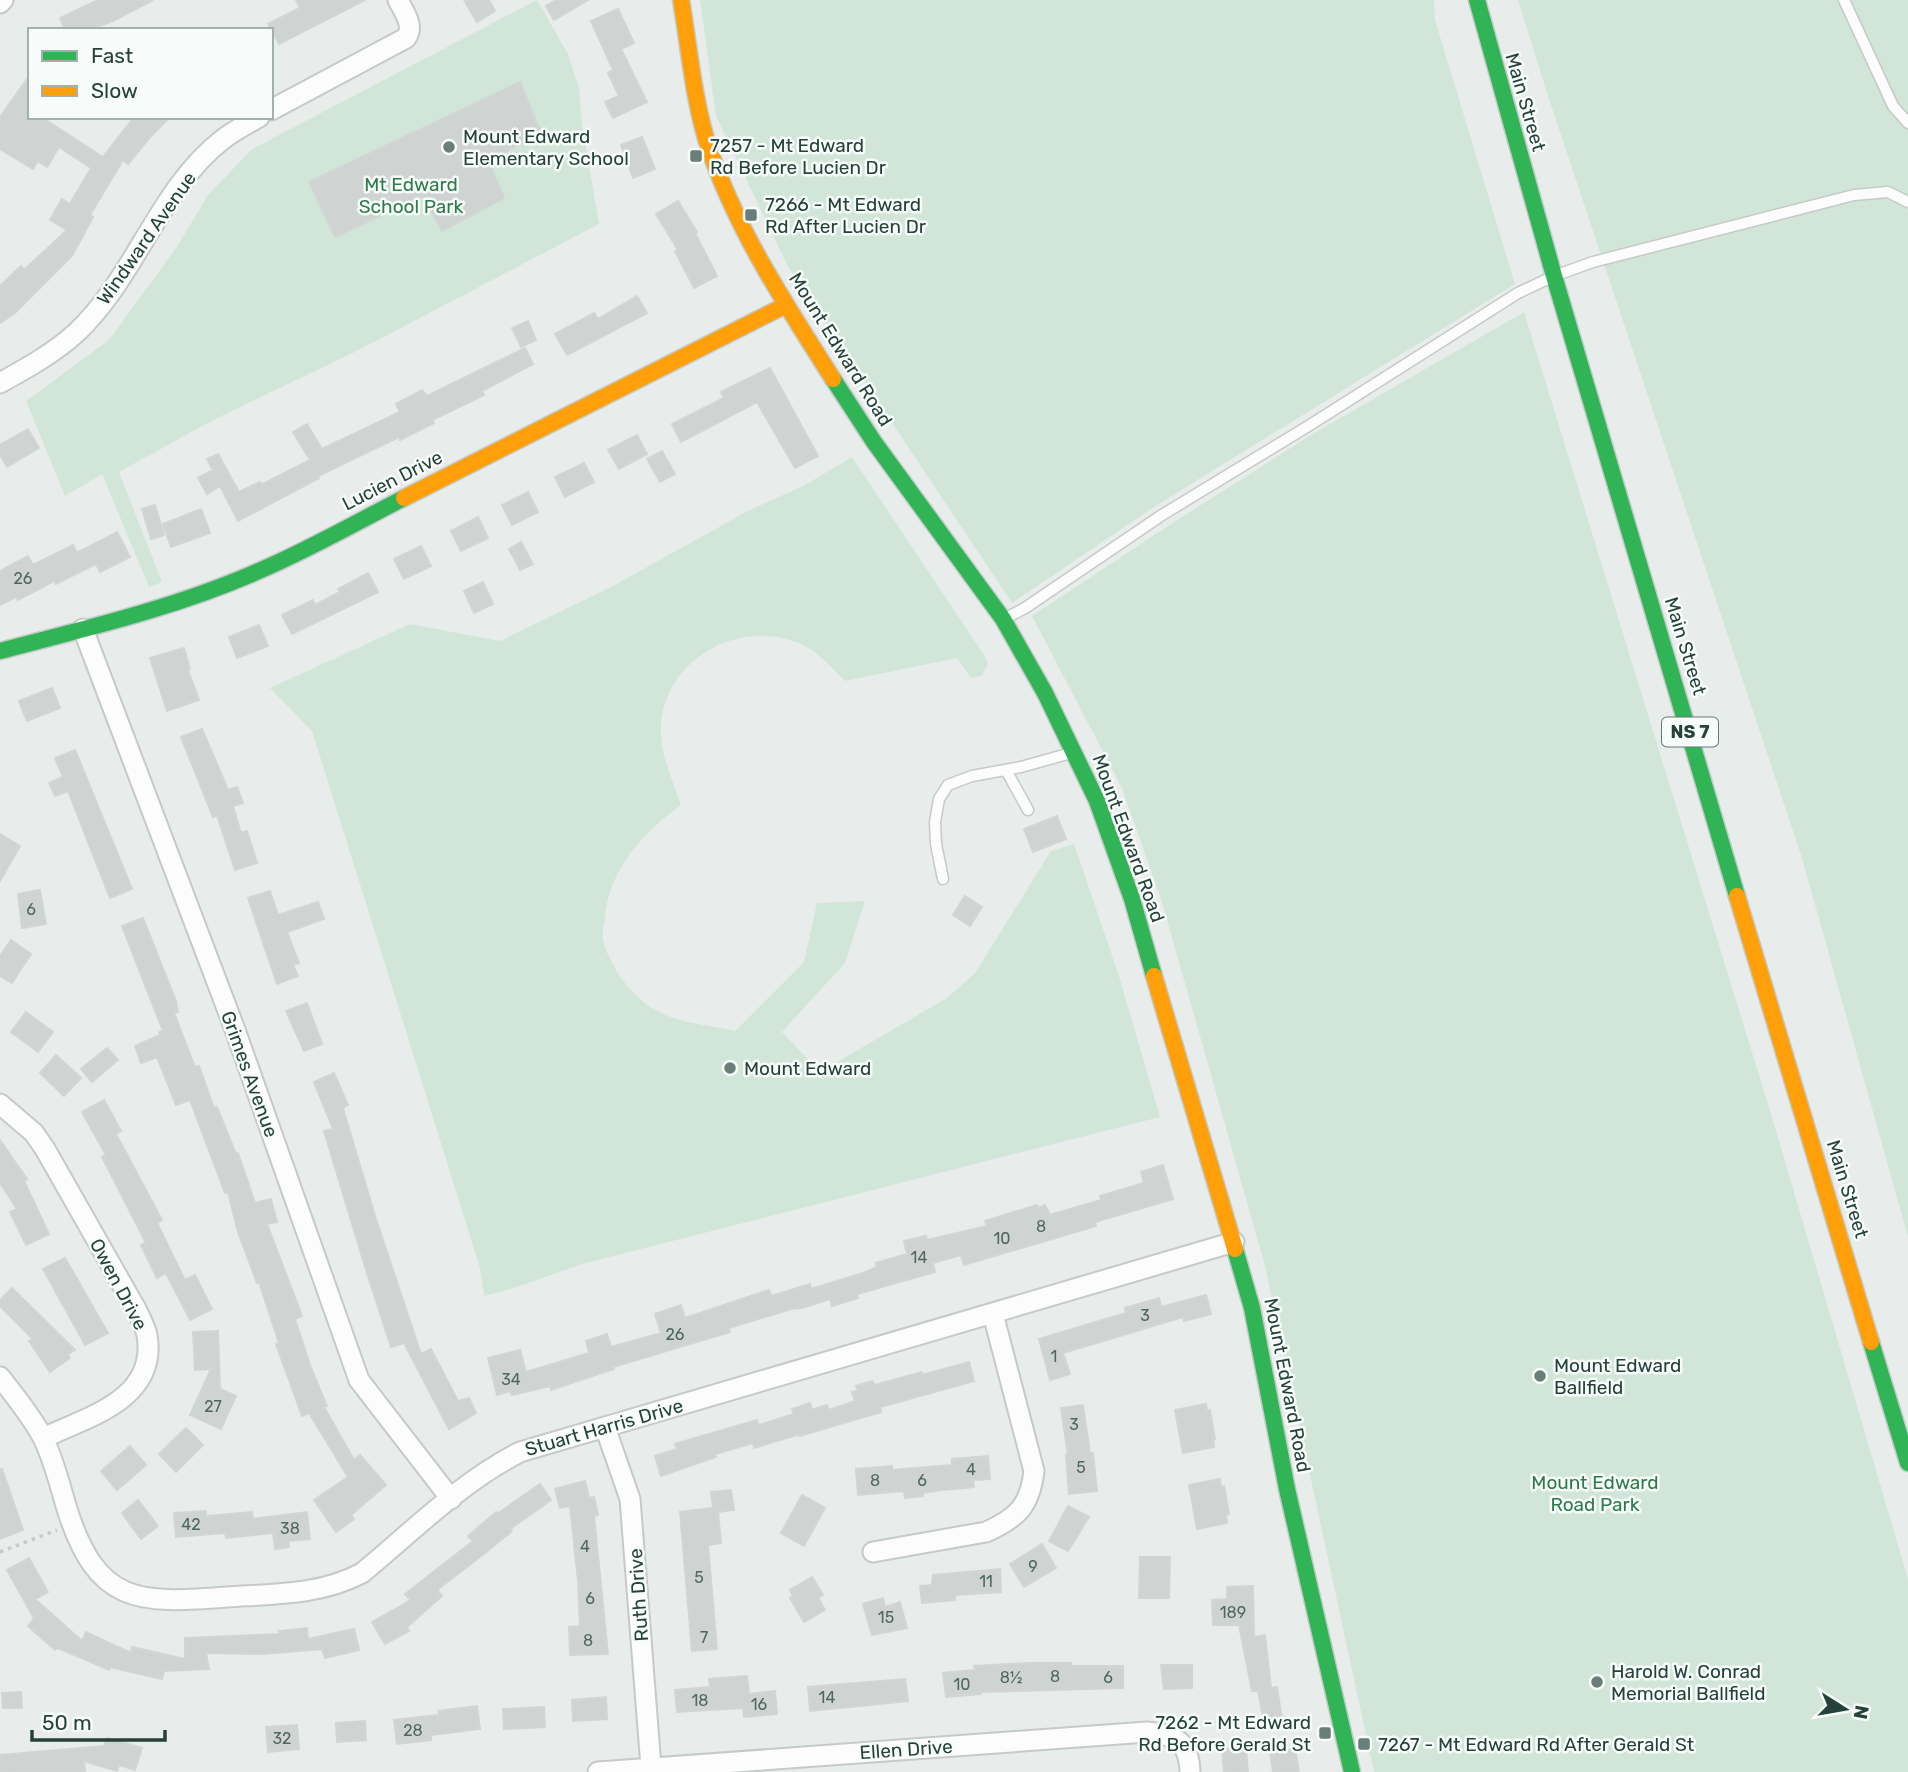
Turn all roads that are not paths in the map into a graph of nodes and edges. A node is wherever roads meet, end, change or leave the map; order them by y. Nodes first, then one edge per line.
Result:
1 (398, 0) edge
2 (681, 0) edge
3 (1477, 0) edge
4 (1844, 0) edge
5 (273, 109) edge
6 (256, 119) edge
7 (1908, 123) edge
8 (1908, 202) edge
9 (1554, 276) junction
10 (786, 305) junction
11 (0, 383) edge
12 (1003, 619) junction
13 (83, 629) junction
14 (0, 651) edge
15 (1074, 752) junction
16 (1006, 770) junction
17 (1028, 810) dead end
18 (943, 879) dead end
19 (0, 1104) edge
20 (1234, 1242) junction
21 (993, 1314) junction
22 (0, 1377) edge
23 (605, 1427) junction
24 (43, 1438) junction
25 (1908, 1463) edge
26 (451, 1499) junction
27 (873, 1552) dead end
28 (651, 1767) junction
29 (598, 1772) edge
30 (1190, 1772) edge
31 (1352, 1772) edge

1 - 5 street
2 - 10 street, Mount Edward Road
3 - 9 street, Main Street / NS 7
4 - 7 lane
6 - 11 street, Windward Avenue
8 - 9 lane
9 - 12 lane
9 - 25 street, Main Street / NS 7
10 - 12 street, Mount Edward Road
10 - 13 street, Lucien Drive
12 - 15 street, Mount Edward Road
13 - 14 street, Lucien Drive
13 - 26 street, Grimes Avenue
15 - 16 lane
15 - 20 street, Mount Edward Road
16 - 17 lane
16 - 18 lane
19 - 24 street, Owen Drive
20 - 21 street, Stuart Harris Drive
20 - 31 street, Mount Edward Road
21 - 23 street, Stuart Harris Drive
21 - 27 street
22 - 24 street, Stuart Harris Drive
23 - 26 street, Stuart Harris Drive
23 - 28 street, Ruth Drive
24 - 26 street, Stuart Harris Drive
28 - 29 street, Ellen Drive
28 - 30 street, Ellen Drive

